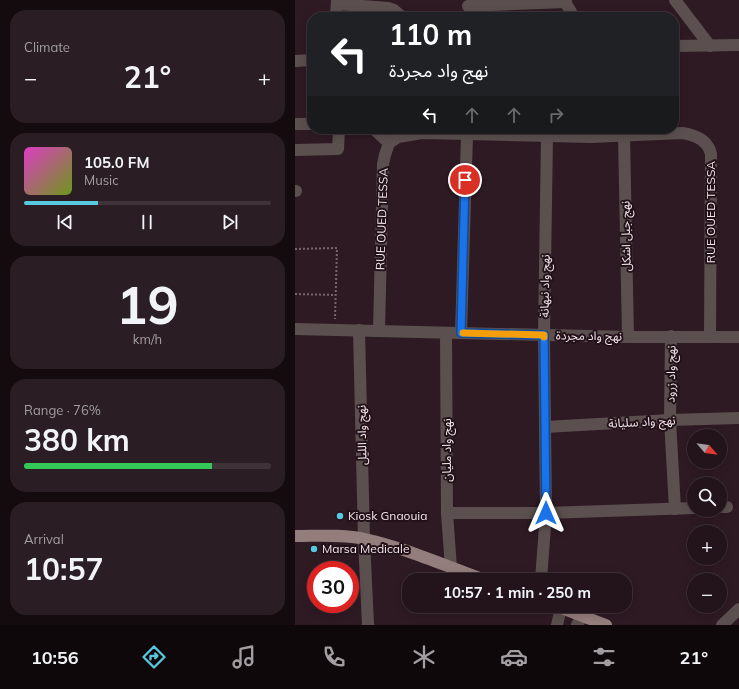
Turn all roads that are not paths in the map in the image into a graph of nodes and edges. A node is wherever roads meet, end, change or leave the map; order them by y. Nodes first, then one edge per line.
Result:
1 (675, 0) edge
2 (565, 1) edge
3 (337, 2) edge
4 (514, 2) edge
5 (468, 8) edge
6 (336, 12) edge
7 (396, 12) edge
8 (571, 12) edge
9 (739, 45) edge
10 (679, 46) edge
11 (710, 46) junction
12 (307, 60) edge
13 (295, 61) edge
14 (295, 124) edge
15 (307, 124) edge
16 (339, 134) edge
17 (379, 134) edge
18 (416, 134) edge
19 (467, 134) joint
20 (576, 134) edge
21 (602, 134) edge
22 (547, 136) junction
23 (624, 136) junction
24 (389, 143) junction
25 (295, 150) edge
26 (295, 329) edge
27 (359, 330) junction
28 (379, 331) junction
29 (445, 333) junction
30 (461, 333) junction
31 (544, 335) junction
32 (671, 336) junction
33 (710, 336) junction
34 (628, 337) junction
35 (739, 337) edge
36 (739, 418) edge
37 (670, 420) junction
38 (545, 427) junction
39 (687, 508) edge
40 (675, 509) junction
41 (447, 513) junction
42 (546, 513) junction
43 (295, 536) edge
44 (364, 539) junction
45 (451, 568) junction
46 (465, 573) edge
47 (542, 573) edge
48 (739, 609) edge
49 (558, 613) edge
50 (568, 613) edge
51 (579, 620) edge
52 (368, 625) edge
53 (557, 625) edge
54 (606, 625) edge
55 (722, 625) edge

1 - 11 street
2 - 4 street
2 - 8 street
3 - 6 street
3 - 7 street
4 - 5 street
9 - 11 street
10 - 11 street
12 - 13 street
14 - 15 street
16 - 25 street
17 - 24 street
18 - 24 street, RUE OUED TESSA
19 - 22 street, RUE OUED TESSA
19 - 30 street
20 - 22 street, RUE OUED TESSA
21 - 23 street, RUE OUED TESSA
22 - 31 street, نهج واد نبهانة
23 - 33 street, RUE OUED TESSA
23 - 34 street, نهج جبل اشكل
24 - 28 street, RUE OUED TESSA
26 - 27 street, نهج واد مجردة
27 - 28 street, نهج واد مجردة
27 - 44 street, نهج واد الليل
28 - 29 street, نهج واد مجردة
29 - 30 street, نهج واد مجردة
29 - 41 street, نهج واد مليان
30 - 31 street, نهج واد مجردة
31 - 34 street, نهج واد مجردة
31 - 38 street, نهج واد نبهانة
32 - 33 street, نهج واد مجردة
32 - 34 street, نهج واد مجردة
32 - 37 street, نهج واد زرود
33 - 35 street, نهج واد مجردة
36 - 37 street, نهج واد سليانة
37 - 38 street, نهج واد سليانة
37 - 40 street, نهج واد زرود
38 - 42 street, نهج واد نبهانة
39 - 40 street
40 - 42 street
41 - 42 street
41 - 45 street, نهج واد مليان
42 - 47 street, نهج واد نبهانة
43 - 44 main road
44 - 45 main road
44 - 52 street, نهج واد الليل
45 - 46 main road
48 - 55 street
49 - 53 street
50 - 51 main road
51 - 54 main road

